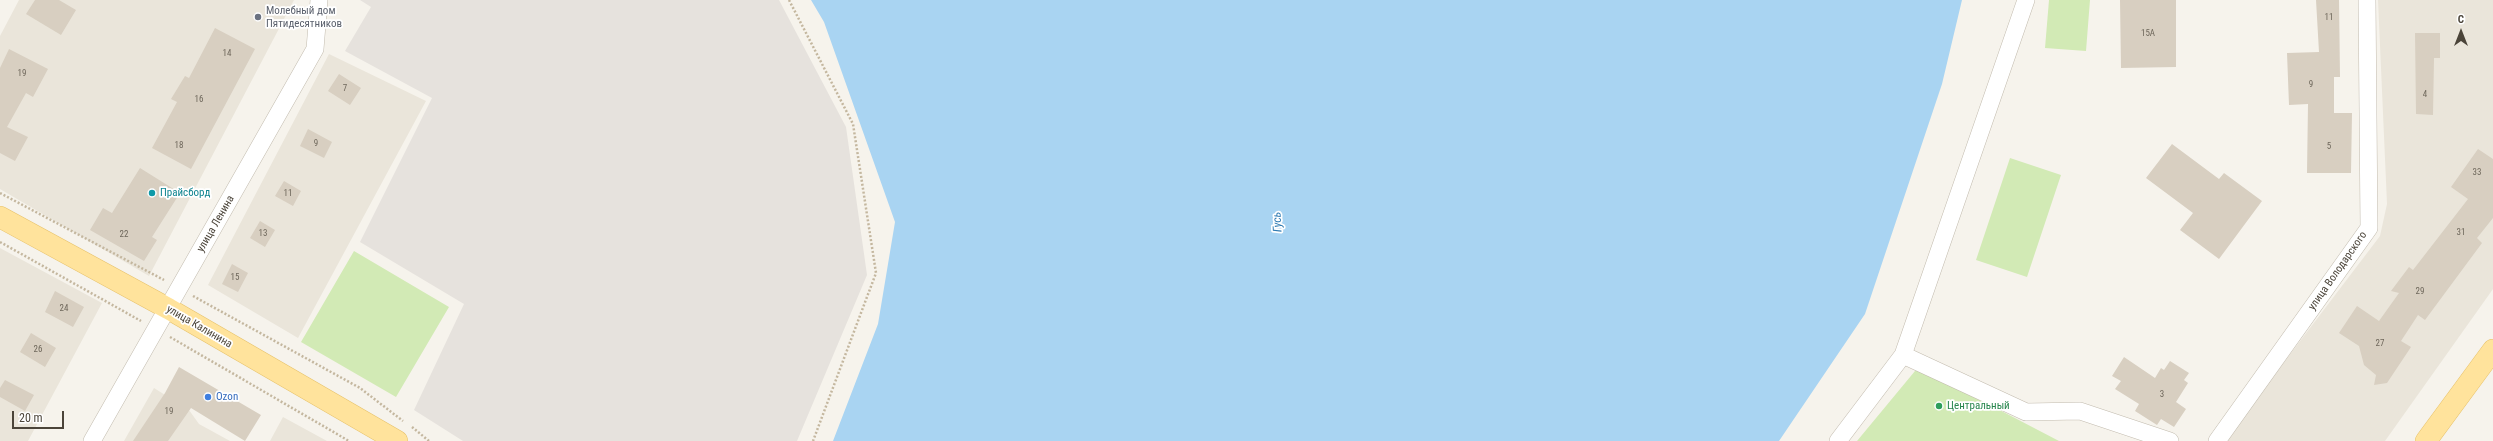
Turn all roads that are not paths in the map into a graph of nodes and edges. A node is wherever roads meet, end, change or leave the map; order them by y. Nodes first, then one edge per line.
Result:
1 (319, 0) edge
2 (2026, 0) edge
3 (2367, 0) edge
4 (0, 217) edge
5 (169, 309) junction
6 (2493, 350) edge
7 (1903, 355) junction
8 (404, 434) edge
9 (92, 441) edge
10 (1838, 441) edge
11 (2170, 441) edge
12 (2217, 441) edge
13 (2426, 441) edge

1 - 5 street, улица Ленина
2 - 7 street
3 - 12 street, улица Володарского
4 - 5 main road, улица Калинина
5 - 8 main road, улица Калинина
5 - 9 street, улица Ленина
6 - 13 main road
7 - 10 street
7 - 11 street

